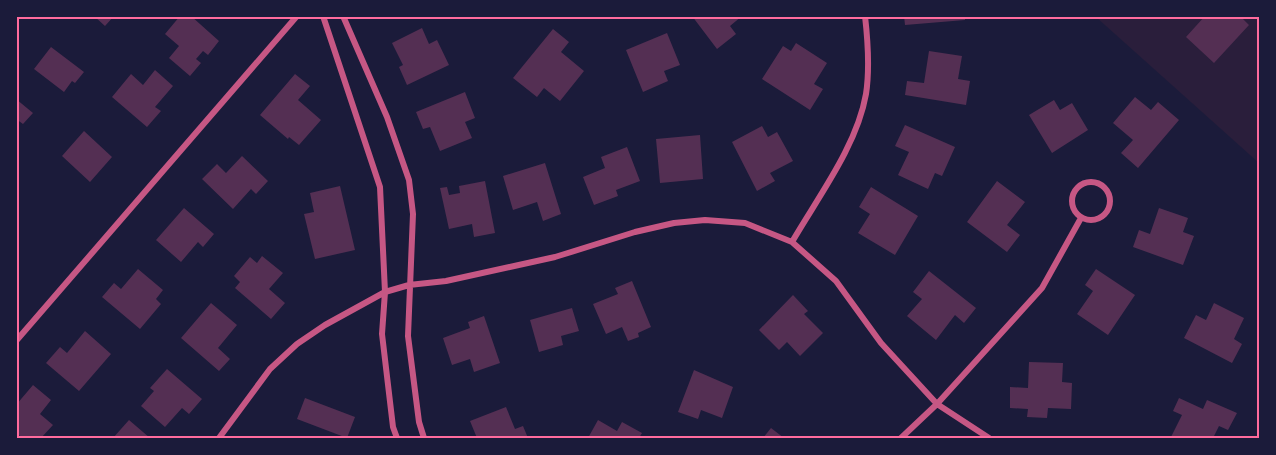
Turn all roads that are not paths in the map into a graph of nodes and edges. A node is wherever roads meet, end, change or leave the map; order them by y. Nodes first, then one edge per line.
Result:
1 (297, 16) edge
2 (323, 16) edge
3 (343, 16) edge
4 (865, 16) edge
5 (1082, 218) junction
6 (792, 242) junction
7 (409, 285) junction
8 (385, 292) junction
9 (16, 341) edge
10 (937, 404) junction
11 (219, 438) edge
12 (397, 438) edge
13 (424, 438) edge
14 (901, 438) edge
15 (989, 438) edge

1 - 9 street
2 - 8 street
3 - 7 street
4 - 6 street
5 - 5 street
5 - 10 street
6 - 7 street
6 - 10 street
7 - 8 street
7 - 13 street
8 - 11 street
8 - 12 street
10 - 14 street
10 - 15 street

